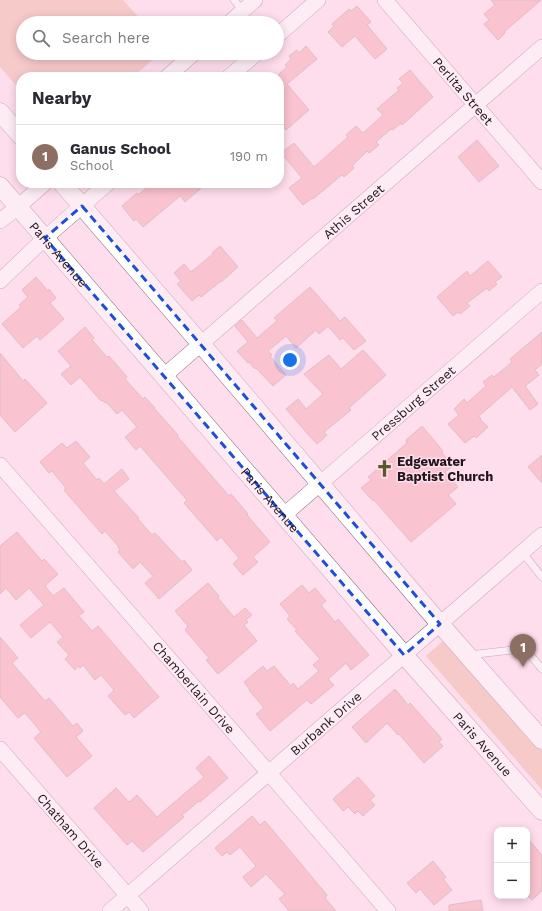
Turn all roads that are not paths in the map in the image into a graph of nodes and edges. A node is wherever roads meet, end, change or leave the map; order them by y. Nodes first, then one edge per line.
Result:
1 (255, 0) edge
2 (318, 0) edge
3 (385, 0) edge
4 (238, 5) edge
5 (232, 16) edge
6 (284, 30) edge
7 (542, 47) edge
8 (186, 60) edge
9 (249, 60) edge
10 (173, 72) edge
11 (235, 72) edge
12 (475, 105) junction
13 (0, 112) edge
14 (16, 130) edge
15 (542, 182) edge
16 (0, 186) edge
17 (39, 188) edge
18 (66, 188) edge
19 (102, 188) edge
20 (18, 206) junction
21 (82, 206) junction
22 (0, 221) edge
23 (45, 238) junction
24 (0, 281) edge
25 (542, 291) edge
26 (201, 344) junction
27 (164, 376) junction
28 (0, 465) edge
29 (320, 484) junction
30 (284, 515) junction
31 (542, 535) edge
32 (522, 552) junction
33 (542, 576) edge
34 (440, 624) junction
35 (404, 655) junction
36 (468, 656) junction
37 (542, 668) edge
38 (542, 740) edge
39 (2, 757) edge
40 (268, 772) junction
41 (542, 811) edge
42 (128, 895) junction
43 (110, 911) edge
44 (141, 911) edge
45 (388, 911) edge

1 - 4 street
2 - 6 street
3 - 12 street, Perlita Street
4 - 5 street
7 - 12 street, Athis Street
8 - 10 street
9 - 11 street
12 - 15 street, Perlita Street
12 - 26 street, Athis Street
13 - 14 street
16 - 20 street, Paris Avenue
17 - 20 street
18 - 21 street
19 - 21 street
20 - 22 street
20 - 23 street, Paris Avenue
21 - 23 street
21 - 26 street
23 - 24 street
23 - 27 street, Paris Avenue
25 - 29 street, Pressburg Street
26 - 27 street, Athis Street
26 - 29 street
27 - 30 street, Paris Avenue
28 - 40 street, Chamberlain Drive
29 - 30 street, Pressburg Street
29 - 34 street
30 - 35 street, Paris Avenue
31 - 32 street, Burbank Drive
32 - 33 lane
32 - 34 street, Burbank Drive
34 - 35 street, Burbank Drive
34 - 36 street
35 - 40 street, Burbank Drive
35 - 41 street, Paris Avenue
36 - 37 lane
36 - 38 street
39 - 42 street, Chatham Drive
40 - 42 street, Burbank Drive
40 - 45 street, Chamberlain Drive
42 - 43 street, Burbank Drive
42 - 44 street, Chatham Drive

